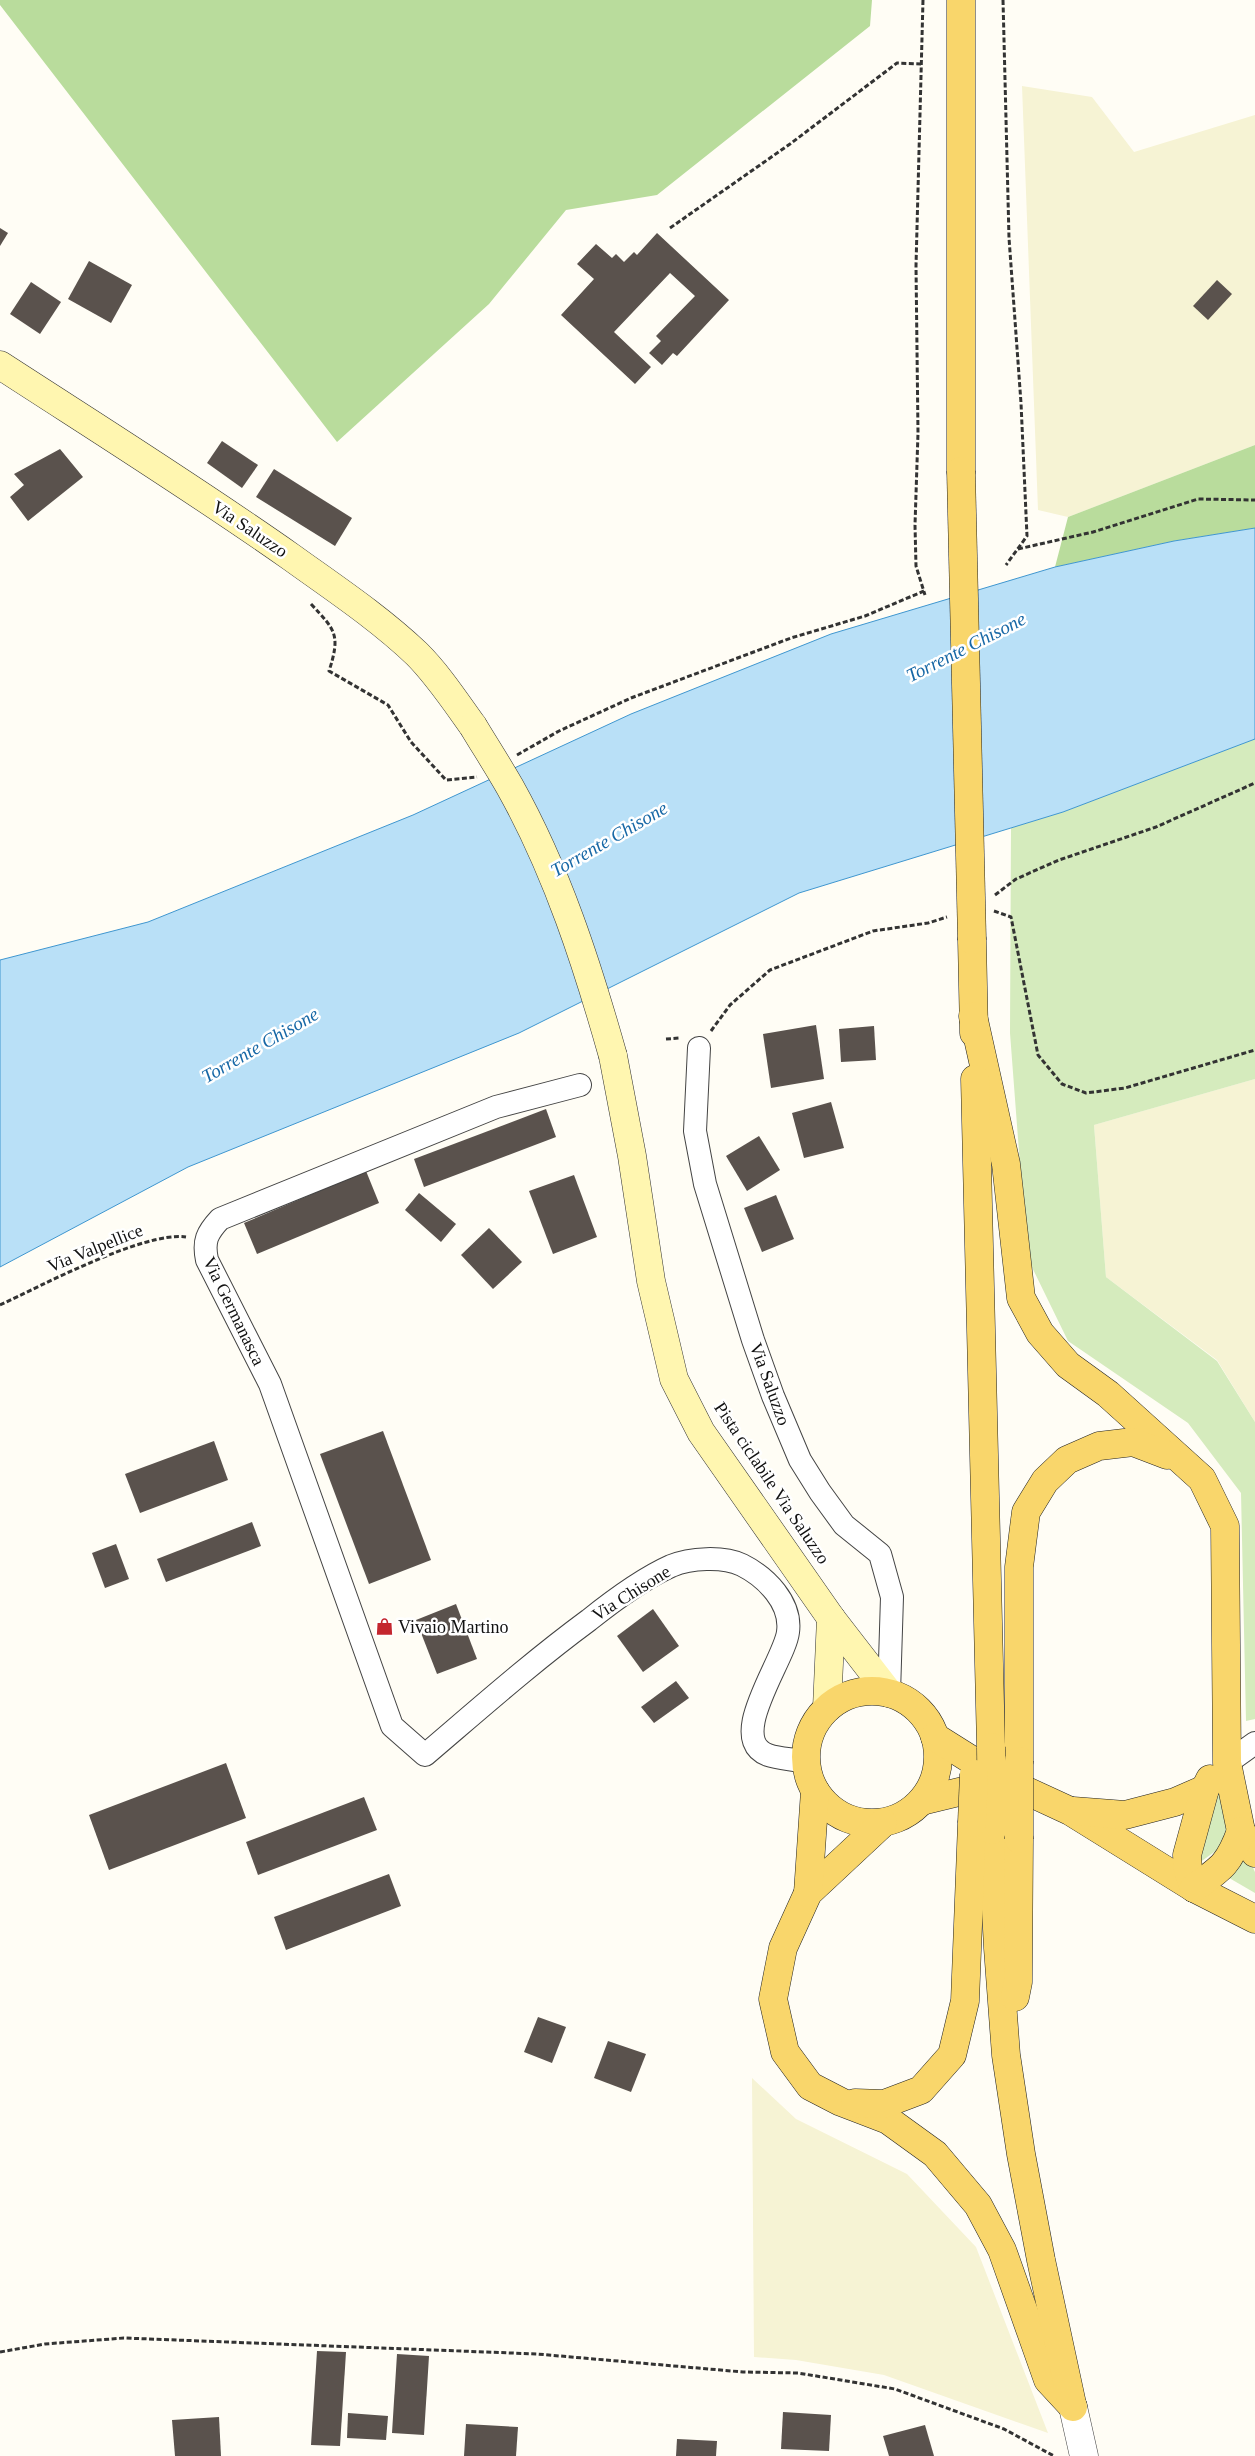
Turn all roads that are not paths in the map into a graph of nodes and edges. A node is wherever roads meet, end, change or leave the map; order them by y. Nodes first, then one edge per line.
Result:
1 (961, 0) edge
2 (0, 365) edge
3 (973, 1016) junction
4 (699, 1048) dead end
5 (580, 1085) dead end
6 (1183, 1461) junction
7 (830, 1618) junction
8 (889, 1693) junction
9 (827, 1708) junction
10 (935, 1737) junction
11 (1255, 1743) edge
12 (425, 1755) joint
13 (806, 1762) junction
14 (1227, 1762) junction
15 (1012, 1771) junction
16 (1204, 1788) junction
17 (814, 1791) junction
18 (922, 1801) junction
19 (1070, 1811) junction
20 (882, 1822) junction
21 (982, 1826) junction
22 (1248, 1842) edge
23 (1194, 1888) junction
24 (808, 1893) junction
25 (1255, 1919) edge
26 (1006, 2055) junction
27 (841, 2102) junction
28 (1073, 2407) junction
29 (1084, 2456) edge

1 - 3 main road, bridge
2 - 7 main road, Via Saluzzo, bridge
3 - 6 main road
3 - 21 main road, bridge
4 - 8 street, Via Saluzzo
5 - 12 street, Via Germanasca
6 - 14 main road
6 - 15 main road
7 - 8 main road, Via Saluzzo
7 - 9 main road
8 - 9 main road
8 - 10 main road
9 - 13 main road
10 - 15 main road
10 - 18 main road
11 - 14 street
12 - 13 street, Via Chisone
13 - 17 main road
14 - 16 main road
14 - 22 main road
15 - 18 main road
15 - 19 main road
15 - 26 main road, bridge
16 - 19 main road
16 - 23 main road
17 - 20 main road
17 - 24 main road
18 - 20 main road
19 - 23 main road
20 - 24 main road
21 - 26 main road
21 - 27 main road
22 - 23 main road
23 - 25 main road
24 - 27 main road
26 - 28 main road
27 - 28 main road
28 - 29 street

